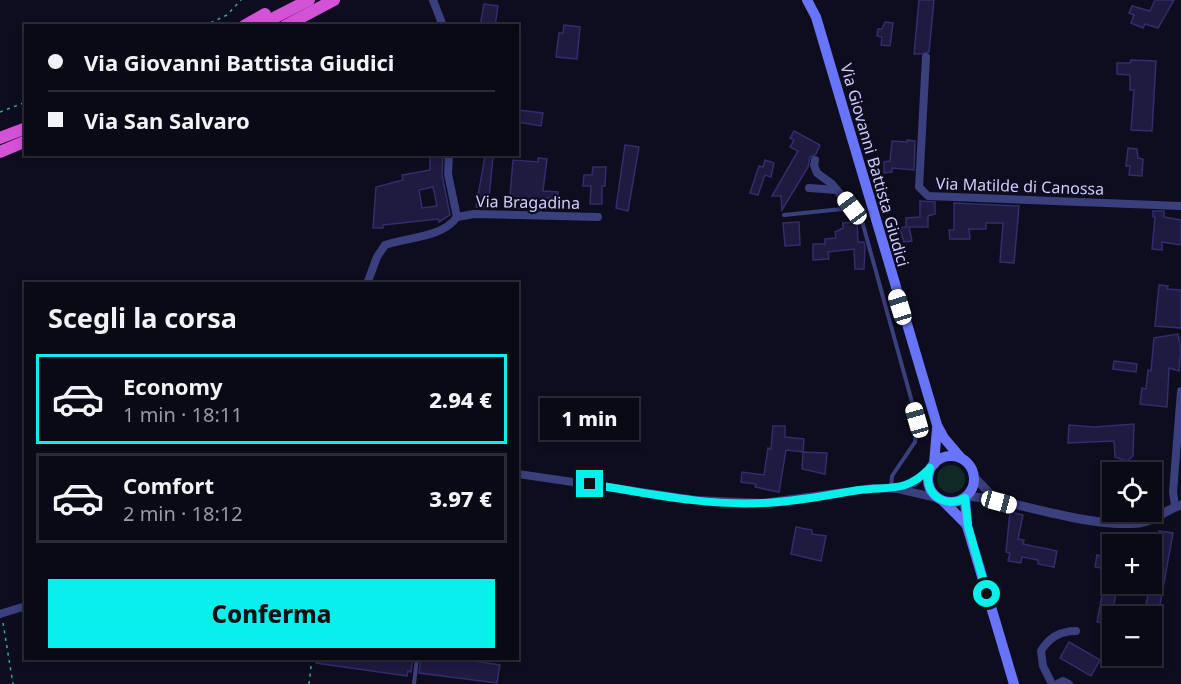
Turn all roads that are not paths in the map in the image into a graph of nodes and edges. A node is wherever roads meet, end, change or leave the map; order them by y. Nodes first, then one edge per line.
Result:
1 (293, 0) edge
2 (309, 0) edge
3 (334, 0) edge
4 (433, 0) edge
5 (807, 0) edge
6 (818, 0) edge
7 (816, 17) junction
8 (248, 24) edge
9 (262, 24) edge
10 (289, 24) edge
11 (442, 24) edge
12 (926, 57) dead end
13 (24, 129) edge
14 (0, 138) edge
15 (24, 142) edge
16 (0, 152) edge
17 (449, 156) edge
18 (815, 160) dead end
19 (809, 188) dead end
20 (837, 190) junction
21 (1181, 206) edge
22 (852, 208) junction
23 (784, 215) dead end
24 (457, 217) junction
25 (598, 217) dead end
26 (368, 282) edge
27 (1181, 391) edge
28 (937, 425) junction
29 (961, 458) junction
30 (932, 466) junction
31 (519, 474) edge
32 (974, 477) junction
33 (894, 489) junction
34 (966, 497) junction
35 (940, 500) junction
36 (999, 502) junction
37 (1178, 506) edge
38 (968, 526) junction
39 (24, 607) edge
40 (0, 614) edge
41 (1076, 631) dead end
42 (417, 660) edge
43 (414, 684) edge
44 (1014, 684) edge
45 (1052, 684) edge
46 (1056, 684) edge
47 (1070, 684) edge

1 - 8 highway
2 - 9 highway
3 - 10 highway
4 - 11 street
5 - 7 main road, Via Giovanni Battista Giudici
6 - 7 main road, Via Giovanni Battista Giudici
7 - 28 main road, Via Giovanni Battista Giudici
12 - 21 street, Via Matilde di Canossa
13 - 14 highway
15 - 16 highway
17 - 24 street, Via Bragadina
18 - 20 street
19 - 20 street
20 - 22 street
22 - 23 lane
22 - 33 lane
24 - 25 street, Via Bragadina
24 - 26 street, Via Bragadina
27 - 37 street
28 - 29 main road, Via Giovanni Battista Giudici
28 - 30 main road, Via Giovanni Battista Giudici
29 - 30 main road
29 - 32 main road, Via Giovanni Battista Giudici
30 - 33 street
30 - 35 main road, Via Giovanni Battista Giudici
31 - 33 street
32 - 34 main road, Via Giovanni Battista Giudici
32 - 36 street
33 - 35 street
34 - 35 main road
34 - 36 street
34 - 38 main road, Via Giovanni Battista Giudici
35 - 38 main road, Via Giovanni Battista Giudici
36 - 37 street
38 - 44 main road, Via Giovanni Battista Giudici
39 - 40 street
41 - 45 street
42 - 43 lane
46 - 47 street

